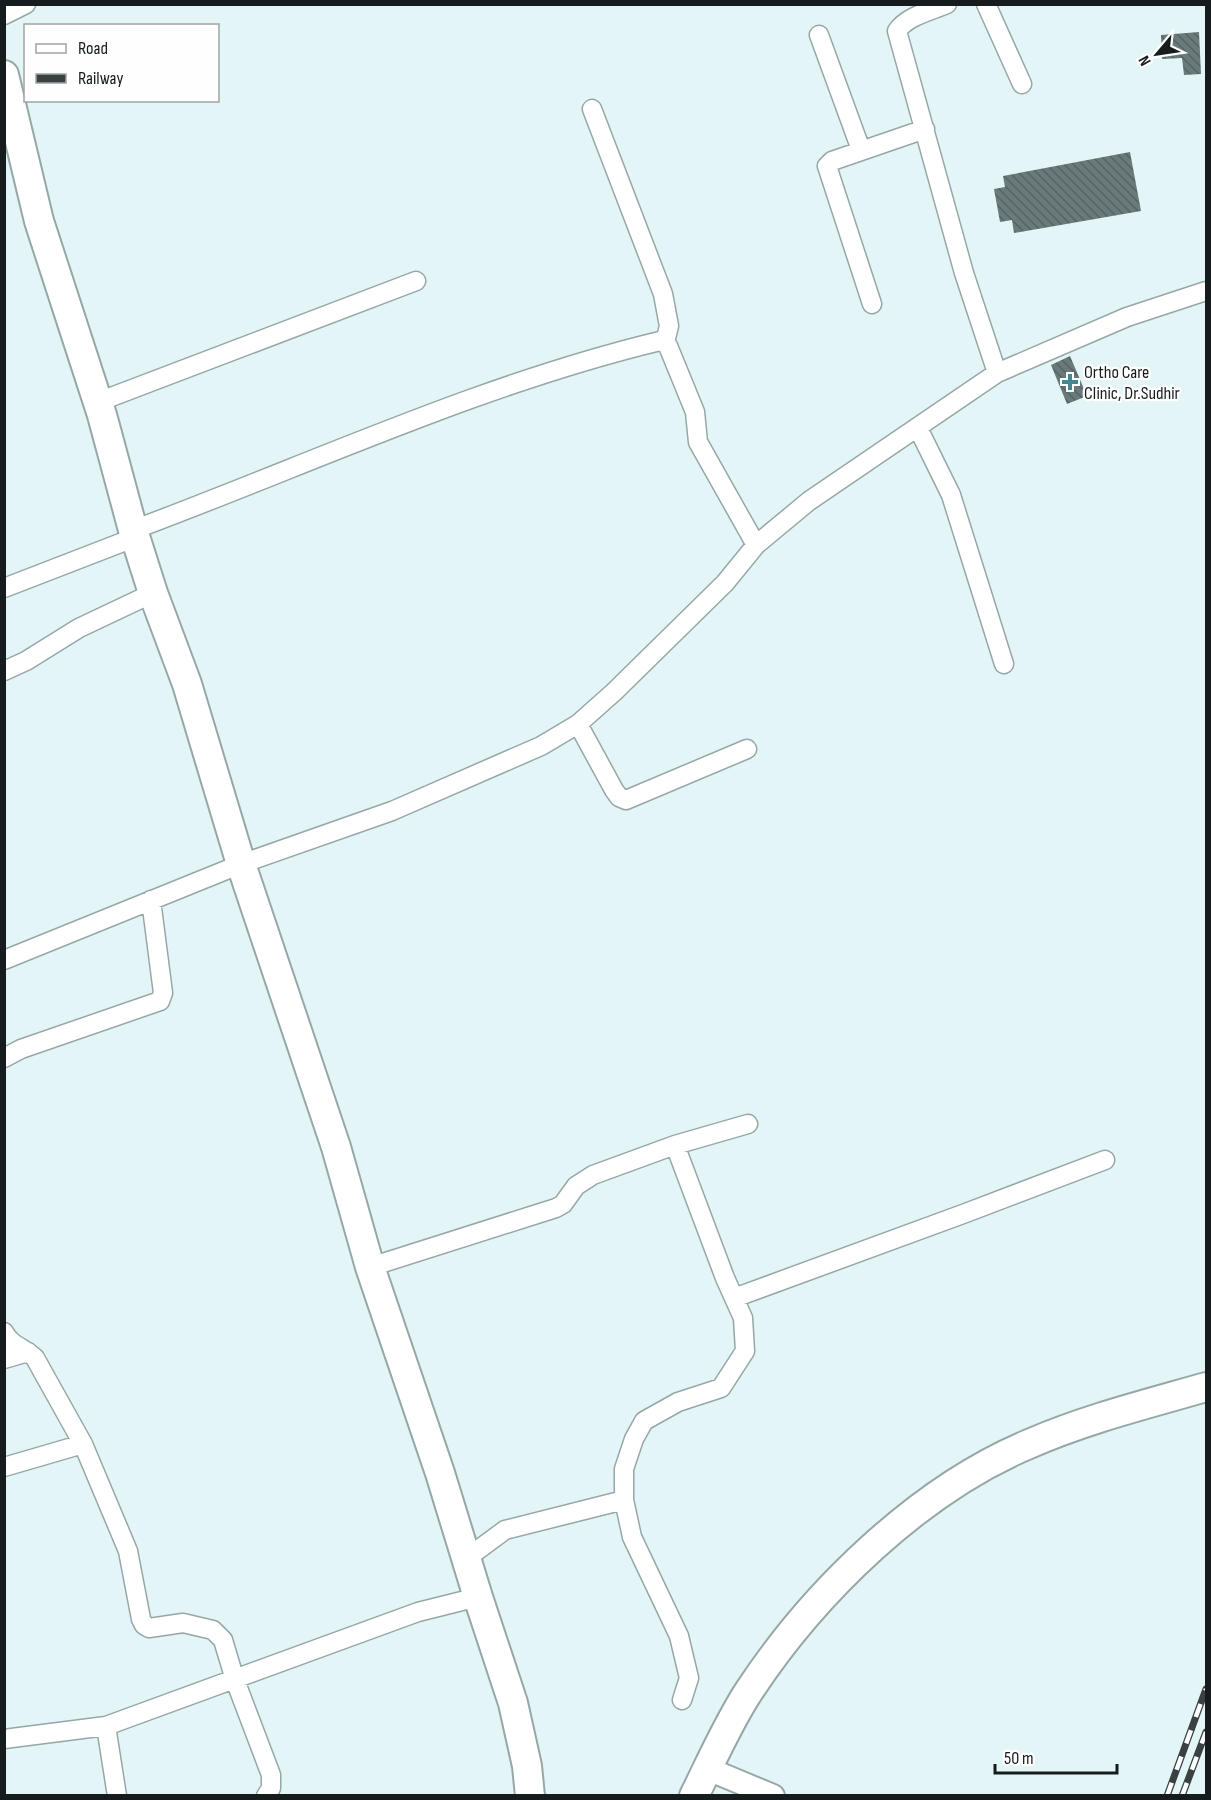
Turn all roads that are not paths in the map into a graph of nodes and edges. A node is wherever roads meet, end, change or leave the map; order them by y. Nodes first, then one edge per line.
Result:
1 (26, 4) edge
2 (947, 4) edge
3 (986, 4) edge
4 (4, 15) edge
5 (819, 35) dead end
6 (5, 84) edge
7 (1022, 84) dead end
8 (592, 109) dead end
9 (925, 129) junction
10 (12, 148) edge
11 (861, 150) junction
12 (416, 281) dead end
13 (1204, 291) edge
14 (872, 303) dead end
15 (664, 342) junction
16 (997, 373) junction
17 (98, 402) junction
18 (918, 428) junction
19 (134, 533) junction
20 (756, 545) junction
21 (4, 588) edge
22 (153, 593) junction
23 (1004, 664) dead end
24 (4, 671) edge
25 (578, 724) junction
26 (747, 750) dead end
27 (241, 864) junction
28 (151, 900) junction
29 (4, 960) edge
30 (4, 1058) edge
31 (748, 1124) dead end
32 (675, 1145) junction
33 (1104, 1160) dead end
34 (370, 1267) junction
35 (734, 1298) junction
36 (4, 1332) edge
37 (28, 1352) junction
38 (4, 1359) edge
39 (1206, 1388) edge
40 (83, 1444) junction
41 (4, 1467) edge
42 (624, 1500) junction
43 (467, 1558) junction
44 (478, 1597) junction
45 (235, 1680) junction
46 (681, 1700) dead end
47 (106, 1726) junction
48 (4, 1739) edge
49 (527, 1766) junction
50 (708, 1769) junction
51 (117, 1796) edge
52 (266, 1796) edge
53 (518, 1796) edge
54 (530, 1796) edge
55 (694, 1796) edge
56 (773, 1796) edge

1 - 4 street
2 - 9 street
3 - 7 street
5 - 11 street
6 - 10 main road
8 - 15 street
9 - 11 street
9 - 16 street
10 - 17 main road
11 - 14 street
12 - 17 street
13 - 16 street
15 - 19 street
15 - 20 street
16 - 18 street
17 - 19 main road
18 - 20 street
18 - 23 street
19 - 21 street
19 - 22 main road
20 - 25 street
22 - 24 street
22 - 27 main road
25 - 26 street
25 - 27 street
27 - 28 street
27 - 34 main road
28 - 29 street
28 - 30 street
31 - 32 street
32 - 34 street
32 - 35 street
33 - 35 street
34 - 43 main road
35 - 42 street
36 - 37 street
37 - 38 street
37 - 40 street
39 - 50 main road
40 - 41 street
40 - 45 street
42 - 43 street
42 - 46 street
43 - 44 main road
44 - 45 street
44 - 49 main road
45 - 47 street
45 - 52 street
47 - 48 street
47 - 51 street
49 - 53 street
49 - 54 main road
50 - 55 main road
50 - 56 street

